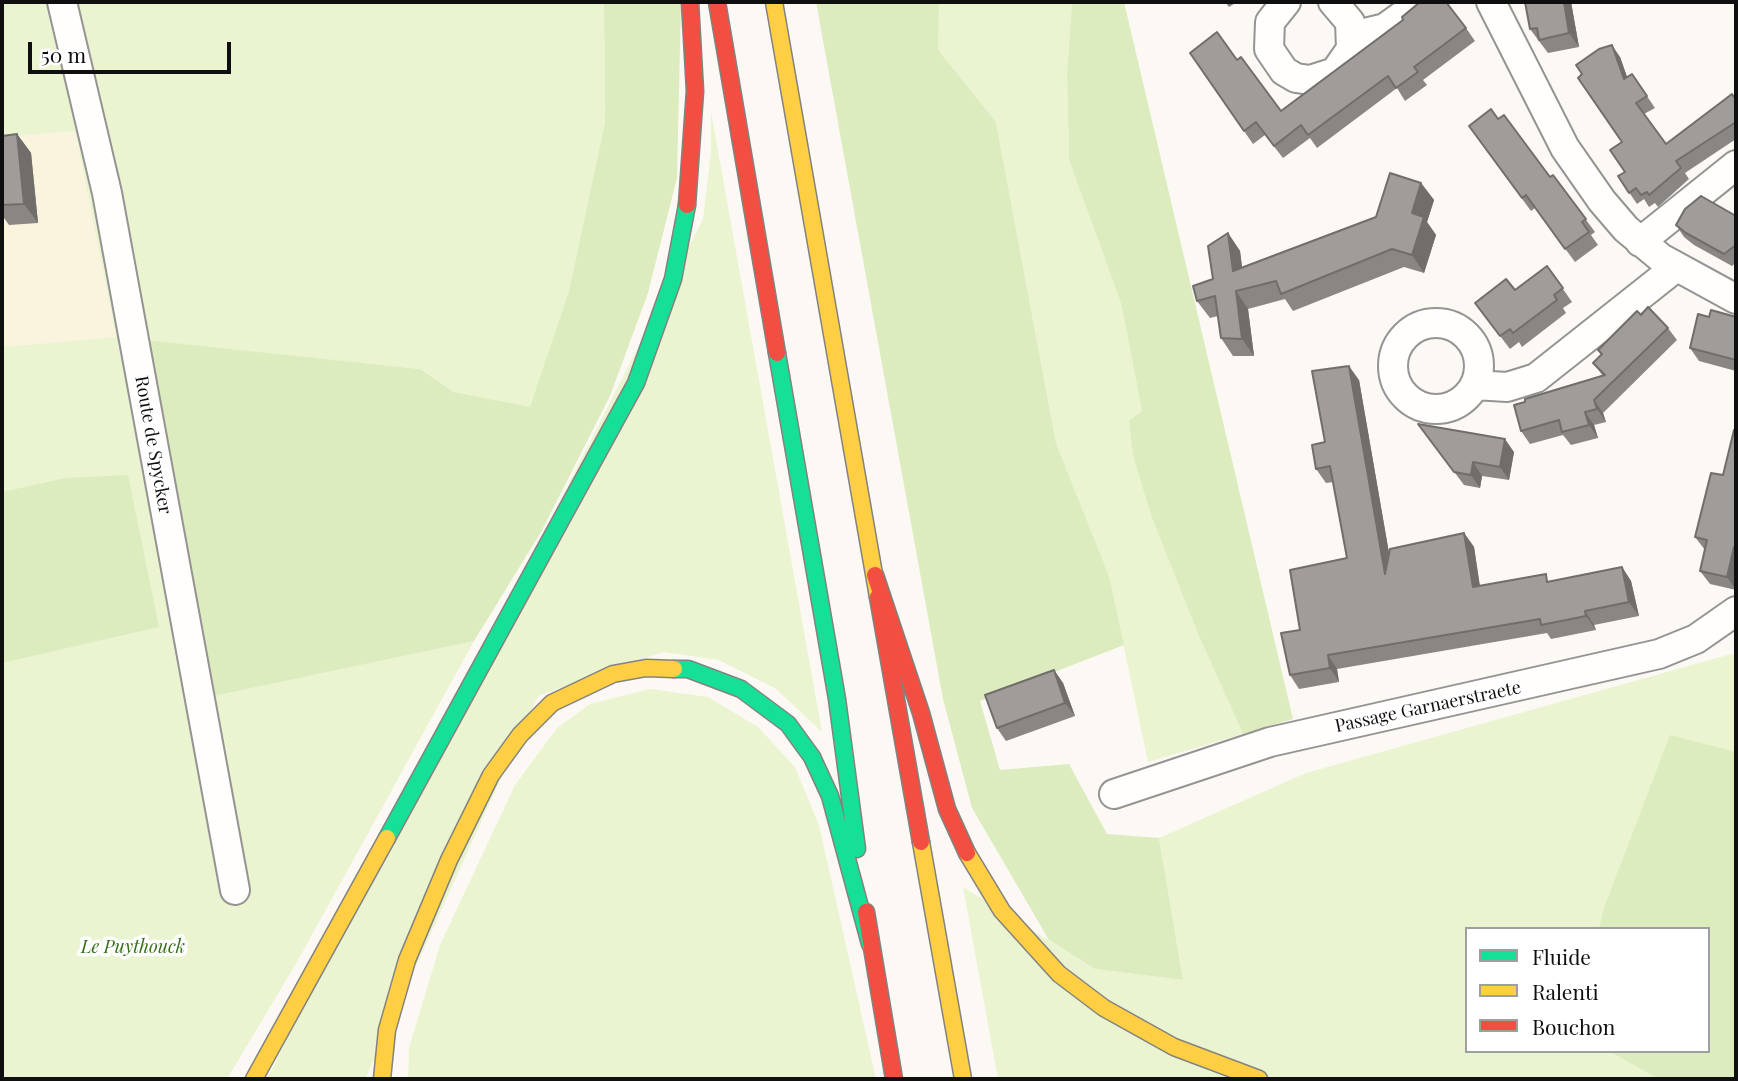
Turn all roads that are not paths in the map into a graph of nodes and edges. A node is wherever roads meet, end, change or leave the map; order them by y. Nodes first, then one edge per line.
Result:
1 (62, 2) edge
2 (690, 2) edge
3 (717, 2) edge
4 (774, 2) edge
5 (1286, 2) edge
6 (1333, 2) edge
7 (1422, 2) edge
8 (1491, 2) edge
9 (1352, 36) junction
10 (1736, 165) edge
11 (1640, 242) junction
12 (1675, 268) junction
13 (1736, 299) edge
14 (1475, 385) dead end
15 (875, 575) junction
16 (1736, 611) edge
17 (1114, 794) dead end
18 (235, 890) dead end
19 (870, 944) junction
20 (254, 1079) edge
21 (382, 1079) edge
22 (894, 1079) edge
23 (963, 1079) edge
24 (1259, 1079) edge

1 - 18 street, Route de Spycker
2 - 20 main road
3 - 19 main road
4 - 15 main road
5 - 9 street
6 - 9 street
7 - 9 street
8 - 11 street
10 - 11 street
11 - 12 street
12 - 13 street
12 - 14 street
15 - 23 main road
15 - 24 main road
16 - 17 street, Passage Garnaerstraete
19 - 21 main road
19 - 22 main road

